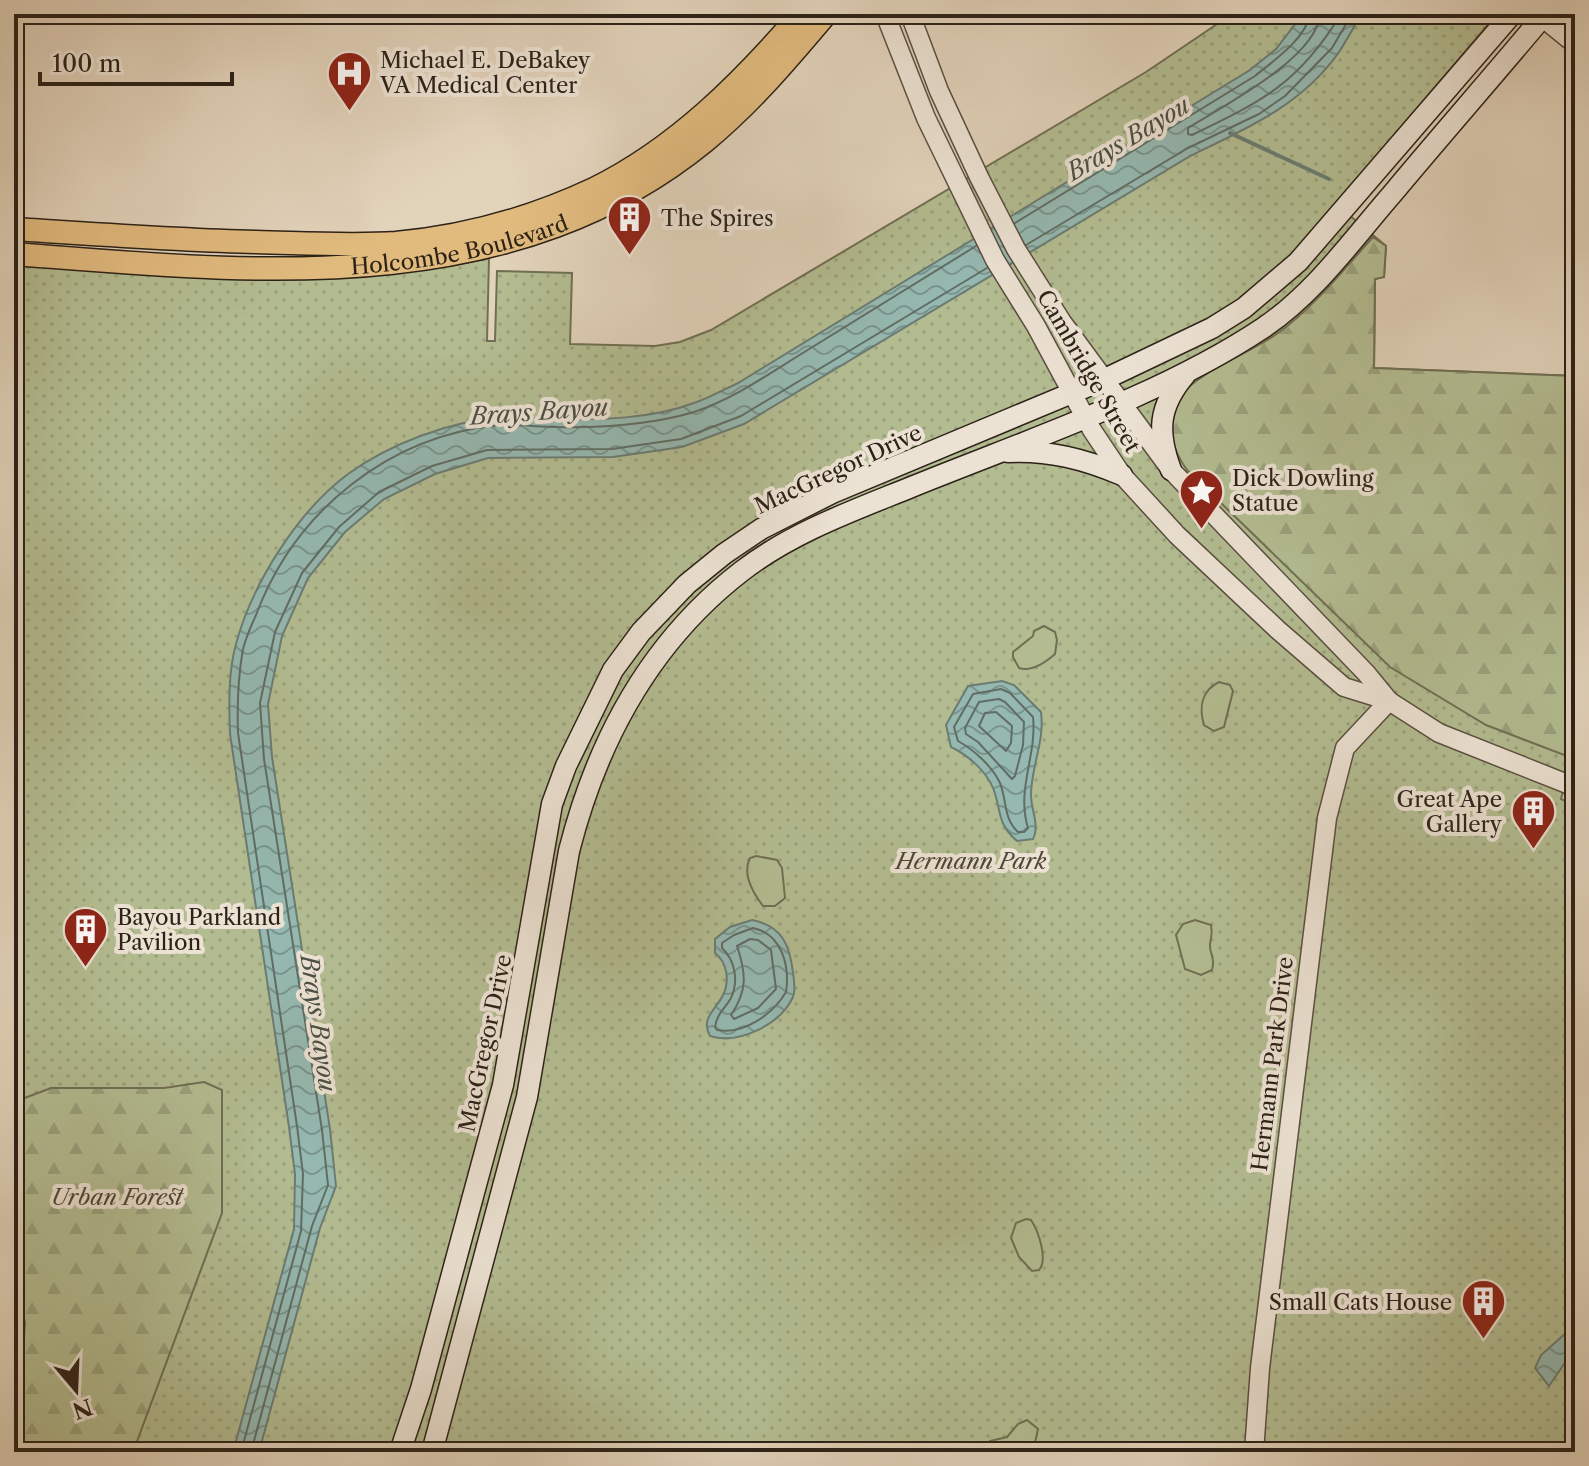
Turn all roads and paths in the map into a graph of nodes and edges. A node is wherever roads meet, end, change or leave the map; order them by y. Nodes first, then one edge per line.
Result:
1 (801, 14) edge
2 (826, 14) edge
3 (885, 14) edge
4 (910, 14) edge
5 (1512, 14) edge
6 (1542, 15) edge
7 (1575, 44) edge
8 (918, 98) junction
9 (957, 131) junction
10 (678, 148) junction
11 (14, 229) edge
12 (509, 231) junction
13 (14, 254) edge
14 (1189, 369) junction
15 (1103, 380) junction
16 (1072, 393) junction
17 (1120, 403) junction
18 (1084, 417) junction
19 (996, 453) junction
20 (1171, 470) junction
21 (1122, 475) junction
22 (1389, 701) junction
23 (566, 766) junction
24 (589, 781) junction
25 (1575, 787) edge
26 (404, 1451) edge
27 (432, 1452) edge
28 (1254, 1452) edge

1 - 10 main road, Holcombe Boulevard
2 - 10 main road, Holcombe Boulevard
3 - 8 street, Cambridge Street
4 - 9 street, Cambridge Street
5 - 15 main road, MacGregor Drive
6 - 7 street
6 - 14 main road, MacGregor Drive
8 - 9 street
8 - 16 street, Cambridge Street
9 - 15 street, Cambridge Street
10 - 12 main road, Holcombe Boulevard
11 - 12 main road, Holcombe Boulevard
12 - 13 main road, Holcombe Boulevard
14 - 17 main road, MacGregor Drive
14 - 20 main road
15 - 16 main road, MacGregor Drive
15 - 17 street, Cambridge Street
16 - 18 street, Cambridge Street
16 - 23 main road, MacGregor Drive
17 - 18 main road, MacGregor Drive
17 - 20 street, Cambridge Street
18 - 19 main road, MacGregor Drive
18 - 21 street, Cambridge Street
19 - 21 main road
19 - 24 main road, MacGregor Drive
20 - 22 street, Cambridge Street
21 - 22 street, Cambridge Street
22 - 25 street, Cambridge Street
22 - 28 street, Hermann Park Drive
23 - 24 main road
23 - 26 main road, MacGregor Drive
24 - 27 main road, MacGregor Drive

